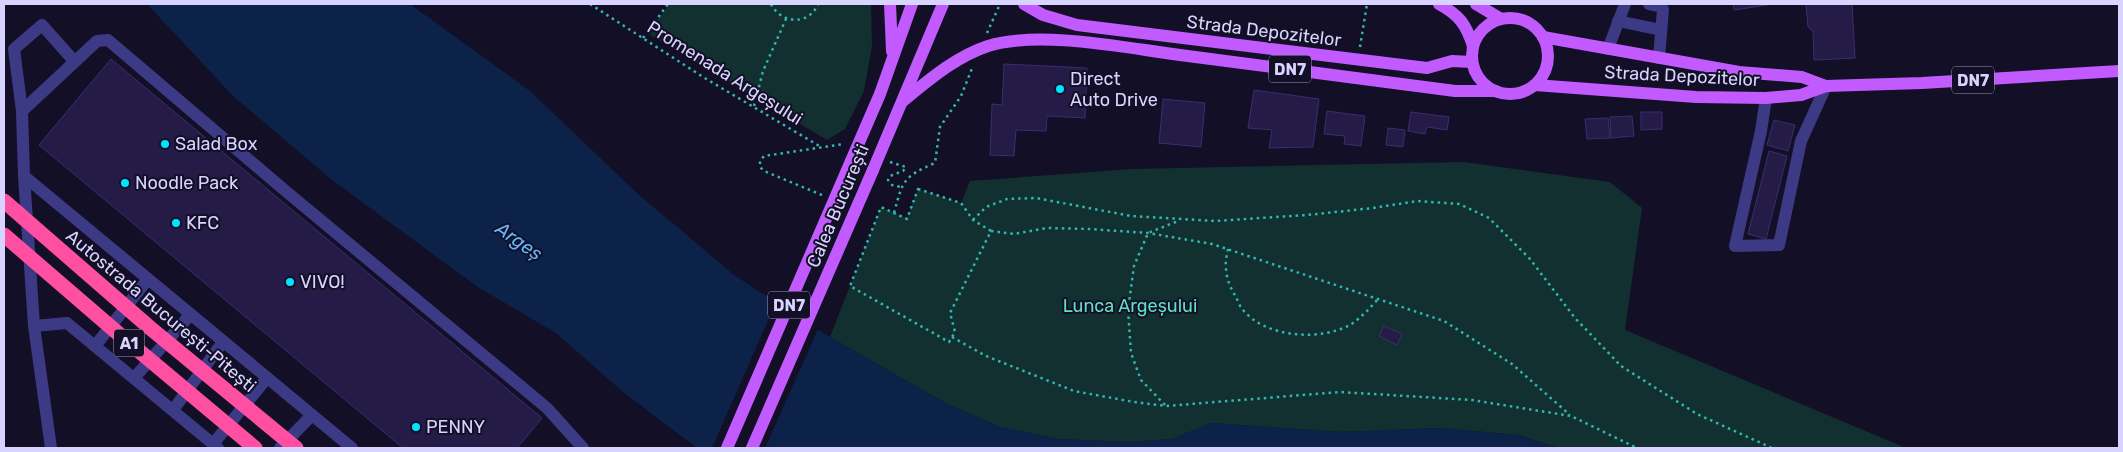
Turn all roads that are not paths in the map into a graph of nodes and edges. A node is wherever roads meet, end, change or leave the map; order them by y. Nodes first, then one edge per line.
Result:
1 (890, 4) edge
2 (912, 4) edge
3 (943, 4) edge
4 (1024, 4) edge
5 (1439, 4) edge
6 (1476, 4) edge
7 (1625, 4) edge
8 (1649, 4) edge
9 (1501, 19) junction
10 (1618, 20) junction
11 (1661, 30) junction
12 (1543, 37) junction
13 (1473, 46) junction
14 (1608, 48) junction
15 (1659, 58) junction
16 (74, 62) junction
17 (891, 62) junction
18 (1472, 62) junction
19 (2119, 71) edge
20 (1534, 85) junction
21 (1826, 86) junction
22 (1496, 91) junction
23 (1766, 98) junction
24 (903, 101) junction
25 (22, 111) junction
26 (24, 176) junction
27 (4, 201) edge
28 (4, 235) edge
29 (148, 279) junction
30 (190, 315) junction
31 (34, 326) junction
32 (224, 342) junction
33 (95, 346) junction
34 (134, 378) junction
35 (267, 378) junction
36 (173, 410) junction
37 (312, 415) junction
38 (216, 446) edge
39 (51, 448) edge
40 (256, 448) edge
41 (280, 448) edge
42 (296, 448) edge
43 (352, 448) edge
44 (583, 448) edge
45 (727, 448) edge
46 (752, 448) edge

1 - 17 main road
2 - 17 main road, Calea București / DN7
3 - 24 main road, Calea București / DN7
4 - 18 main road, Strada Depozitelor / DN7
5 - 13 main road
6 - 9 main road
7 - 10 lane
8 - 11 lane
9 - 12 main road
9 - 13 main road
10 - 11 lane
10 - 14 lane
11 - 15 lane
12 - 14 main road, Strada Depozitelor / DN7
12 - 20 main road
13 - 18 main road
14 - 15 main road, Strada Depozitelor / DN7
15 - 21 main road, Strada Depozitelor / DN7
16 - 25 lane
16 - 25 lane
16 - 44 lane
17 - 45 main road, Calea București / DN7, bridge
18 - 22 main road
19 - 21 main road, Strada Depozitelor / DN7
20 - 22 main road, DN7
20 - 23 main road, Strada Depozitelor / DN7
21 - 23 main road, Strada Depozitelor / DN7
21 - 23 lane
22 - 24 main road, Strada Depozitelor / DN7
24 - 46 main road, Calea București / DN7, bridge
25 - 26 lane
26 - 29 lane
26 - 31 lane
27 - 42 highway, Autostrada București-Pitești / A1, bridge
28 - 40 highway, A1, bridge
29 - 30 lane
29 - 33 lane
30 - 32 lane
30 - 34 lane
31 - 33 lane
31 - 39 lane
32 - 35 lane
32 - 36 lane
33 - 34 lane
34 - 36 lane
35 - 37 lane
35 - 38 lane
36 - 38 lane
37 - 41 lane
37 - 43 lane

